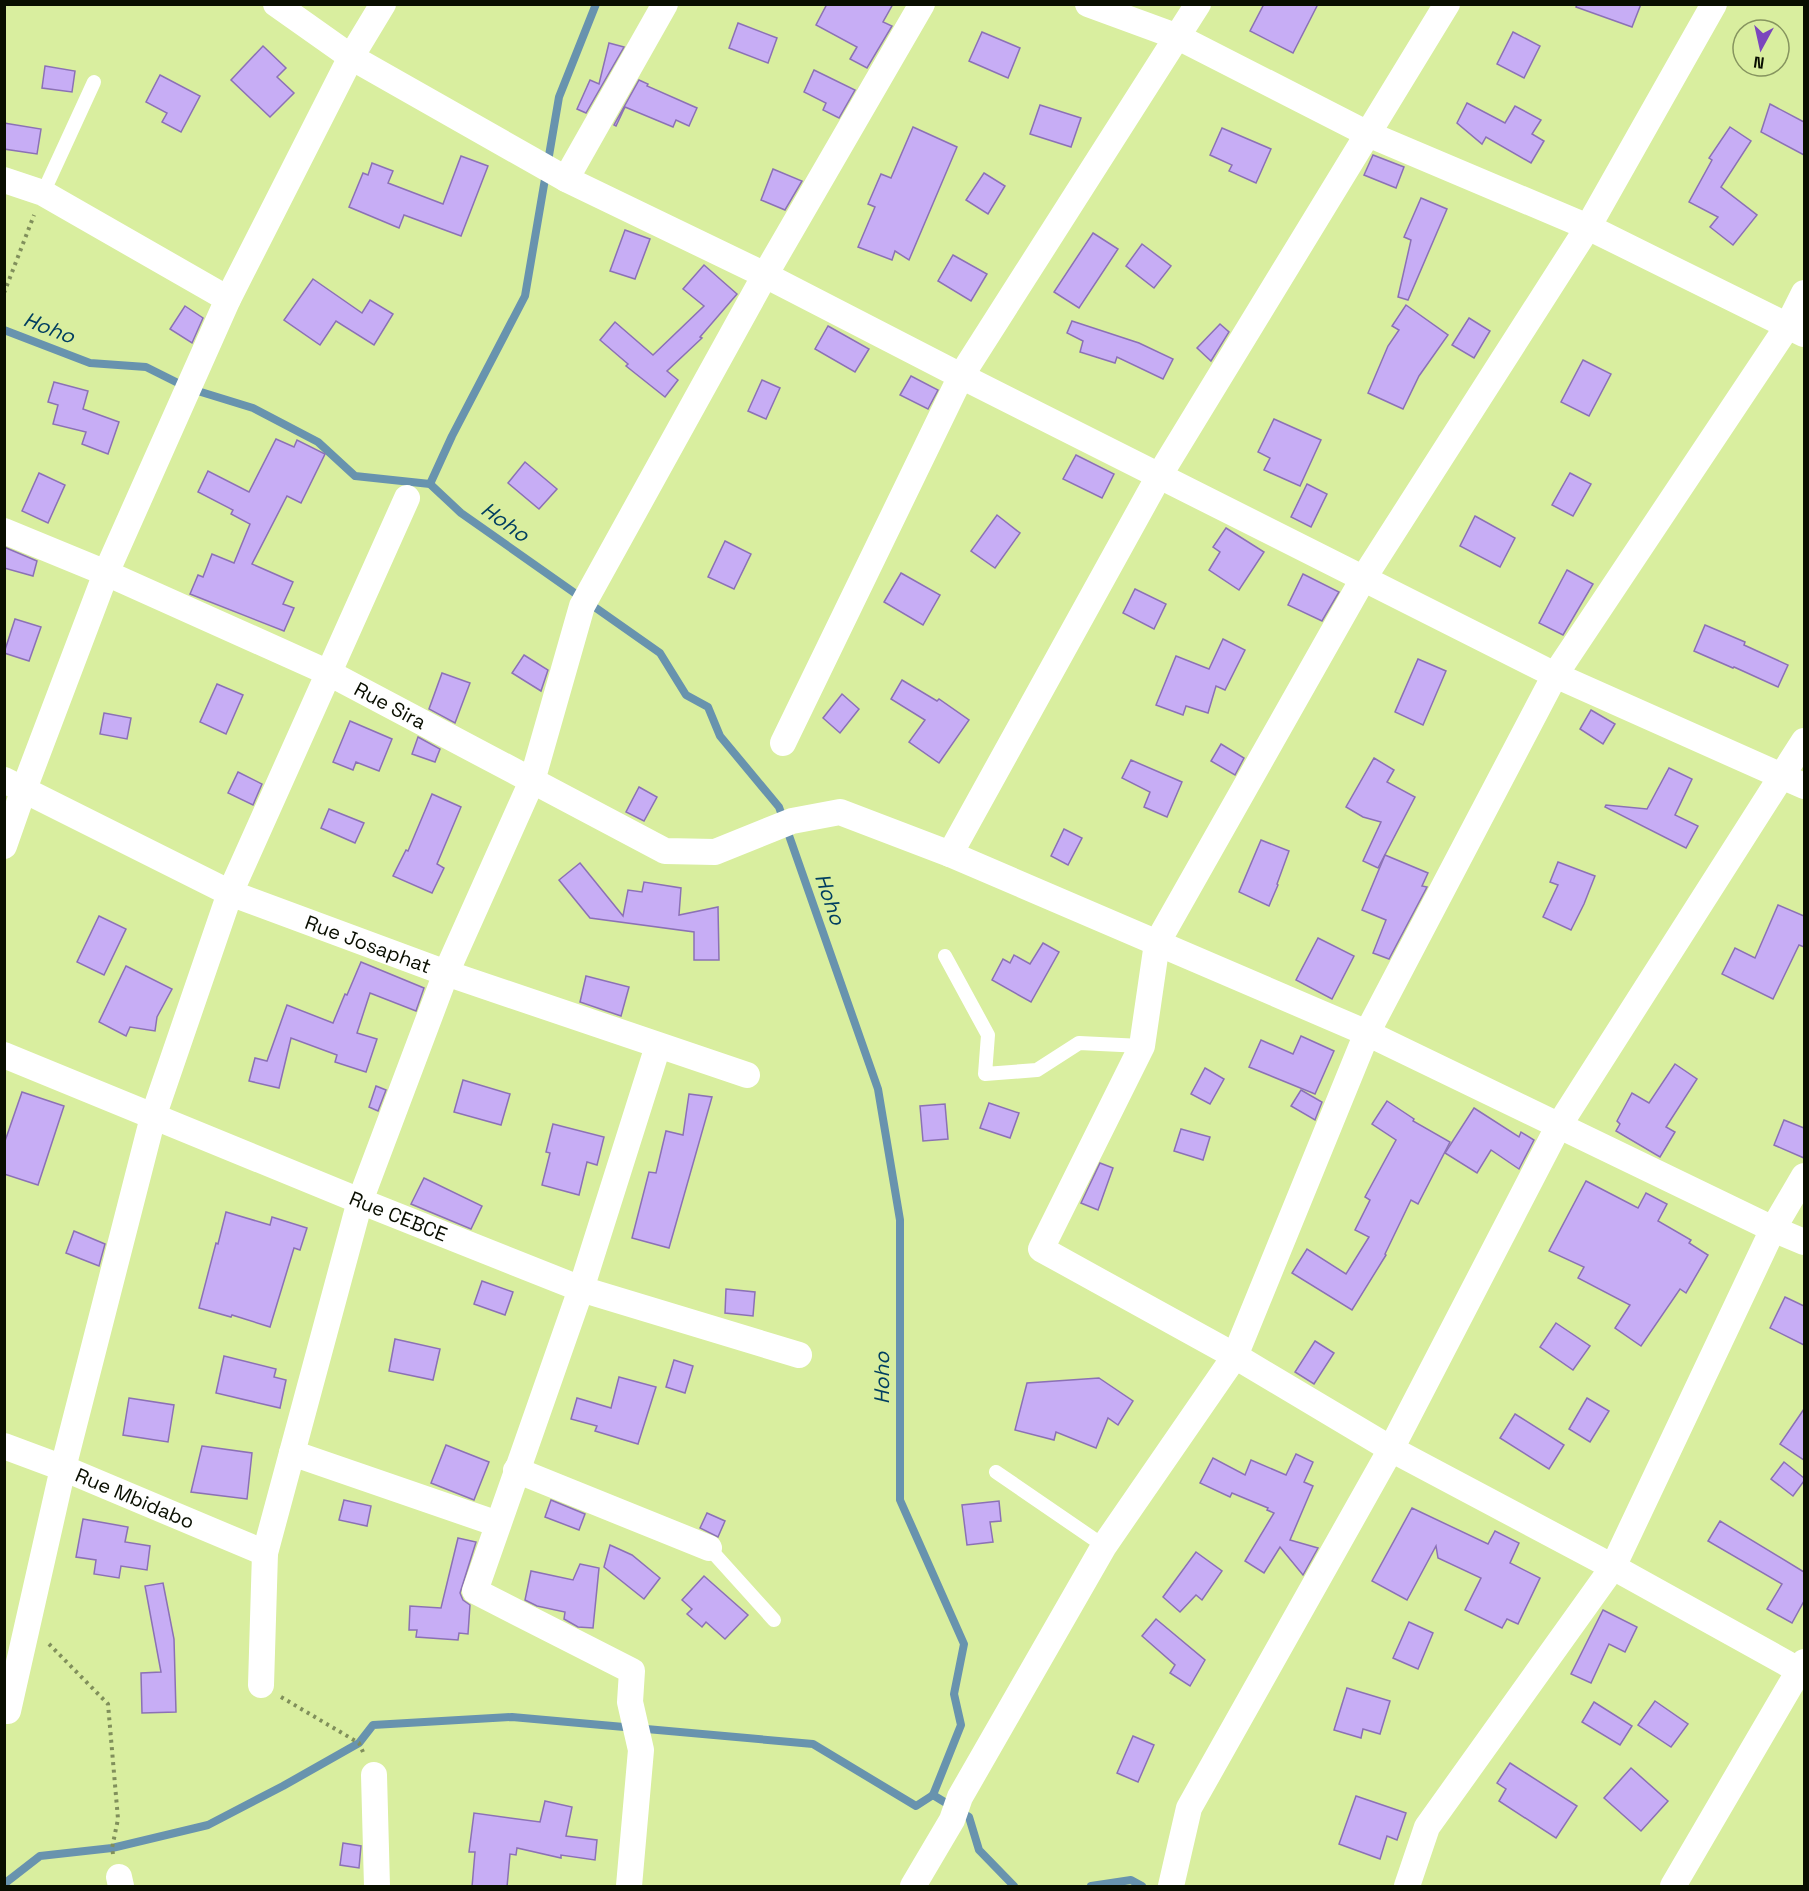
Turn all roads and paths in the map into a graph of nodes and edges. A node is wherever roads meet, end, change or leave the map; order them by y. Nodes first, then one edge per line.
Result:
1 (276, 4) edge
2 (383, 4) edge
3 (666, 4) edge
4 (922, 4) edge
5 (1088, 4) edge
6 (1198, 4) edge
7 (1447, 4) edge
8 (1714, 4) edge
9 (1178, 37) junction
10 (351, 57) junction
11 (94, 82) dead end
12 (1368, 134) junction
13 (566, 179) junction
14 (4, 180) edge
15 (43, 193) junction
16 (1588, 227) junction
17 (765, 275) junction
18 (4, 293) edge
19 (1804, 294) edge
20 (228, 299) junction
21 (1796, 331) edge
22 (961, 376) junction
23 (1159, 476) junction
24 (407, 498) dead end
25 (4, 531) edge
26 (106, 573) junction
27 (1363, 579) junction
28 (329, 673) junction
29 (1555, 675) junction
30 (1804, 741) edge
31 (783, 743) dead end
32 (1793, 781) edge
33 (532, 782) junction
34 (14, 785) edge
35 (4, 846) edge
36 (950, 854) junction
37 (230, 892) junction
38 (1156, 943) junction
39 (945, 956) dead end
40 (446, 973) junction
41 (1367, 1033) junction
42 (658, 1046) junction
43 (1142, 1046) junction
44 (4, 1055) edge
45 (747, 1075) dead end
46 (153, 1117) junction
47 (1558, 1126) junction
48 (1804, 1176) edge
49 (360, 1201) junction
50 (1773, 1229) junction
51 (1804, 1242) edge
52 (581, 1288) junction
53 (799, 1355) dead end
54 (1235, 1356) junction
55 (4, 1446) edge
56 (1391, 1449) junction
57 (292, 1453) junction
58 (63, 1468) junction
59 (516, 1470) junction
60 (996, 1472) dead end
61 (498, 1524) junction
62 (1104, 1546) junction
63 (709, 1548) joint
64 (265, 1553) junction
65 (1613, 1567) junction
66 (774, 1620) dead end
67 (28, 1622) junction
68 (1803, 1669) edge
69 (261, 1685) joint
70 (6, 1710) edge
71 (374, 1775) joint
72 (120, 1882) edge
73 (376, 1887) edge
74 (628, 1887) edge
75 (913, 1887) edge
76 (1171, 1887) edge
77 (1407, 1887) edge
78 (1673, 1887) edge

1 - 10 street
2 - 10 street
3 - 13 street
4 - 17 street
5 - 9 street
6 - 9 street
7 - 12 street
8 - 16 street
9 - 12 street
9 - 22 street
10 - 13 street
10 - 20 street
11 - 15 lane
12 - 16 street
12 - 23 street
13 - 17 street
14 - 15 street
15 - 18 path
15 - 20 street
16 - 21 street
16 - 27 street
17 - 22 street
17 - 33 street
19 - 21 street
20 - 26 street
21 - 29 street
22 - 23 street
22 - 31 street
23 - 27 street
23 - 36 street
24 - 28 street
25 - 26 street, Rue Sira
26 - 28 street, Rue Sira
26 - 34 street
27 - 29 street
27 - 38 street
28 - 33 street, Rue Sira
28 - 37 street
29 - 32 street
29 - 41 street
30 - 32 street
32 - 47 street
33 - 36 street, Rue Sira
33 - 40 street
34 - 35 street
34 - 37 street, Rue Josaphat
36 - 38 street, Rue Sira
37 - 40 street, Rue Josaphat
37 - 46 street
38 - 41 street, Rue Sira
38 - 43 street
39 - 43 lane
40 - 42 street, Rue Josaphat
40 - 49 street
41 - 47 street, Rue Sira
41 - 54 street
42 - 45 street, Rue Josaphat
42 - 52 street
43 - 54 street
44 - 46 street, Rue CEBCE
46 - 49 street, Rue CEBCE
46 - 58 street
47 - 50 street, Rue Sira
47 - 56 street
48 - 50 street
49 - 52 street, Rue CEBCE
49 - 57 street
50 - 51 street, Rue Sira
50 - 65 street
52 - 53 street, Rue CEBCE
52 - 59 street
54 - 56 street
54 - 62 street
55 - 58 street, Rue Mbidabo
56 - 65 street
56 - 76 street
57 - 61 street
57 - 64 street
58 - 64 street, Rue Mbidabo
58 - 67 street
59 - 61 street
59 - 63 street
60 - 62 lane
61 - 74 street
62 - 75 street
63 - 66 lane
64 - 69 street
65 - 68 street
65 - 77 street
67 - 70 street
67 - 72 path
68 - 78 street
69 - 71 path
71 - 73 street

